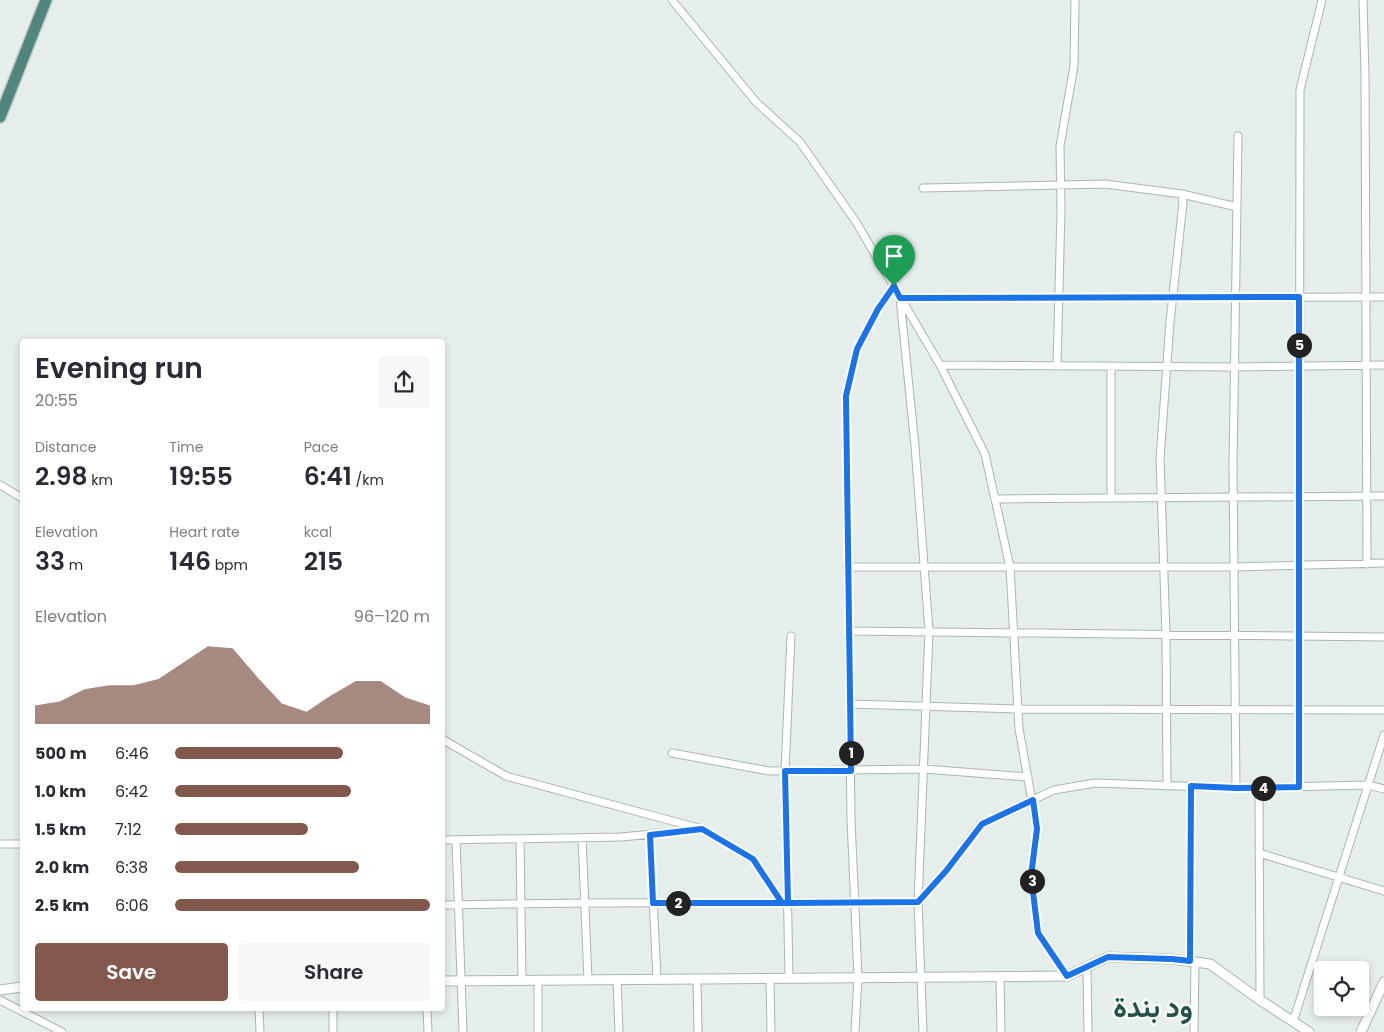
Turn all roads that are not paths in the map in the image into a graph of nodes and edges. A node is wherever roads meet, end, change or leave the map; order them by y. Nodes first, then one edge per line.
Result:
1 (46, 0) edge
2 (672, 0) edge
3 (1075, 0) edge
4 (1322, 0) edge
5 (1363, 0) edge
6 (0, 116) edge
7 (1238, 136) dead end
8 (1060, 186) junction
9 (922, 188) dead end
10 (1182, 194) junction
11 (1237, 207) junction
12 (894, 286) junction
13 (1059, 297) junction
14 (1172, 297) junction
15 (1235, 297) junction
16 (1299, 297) junction
17 (1366, 297) junction
18 (1384, 297) edge
19 (900, 298) junction
20 (940, 365) junction
21 (1384, 365) edge
22 (1057, 366) junction
23 (1111, 366) junction
24 (1299, 366) junction
25 (1366, 366) junction
26 (1166, 367) junction
27 (1234, 367) junction
28 (0, 485) edge
29 (1367, 496) junction
30 (1384, 496) edge
31 (20, 497) edge
32 (1233, 497) junction
33 (1299, 497) junction
34 (1111, 498) junction
35 (1162, 498) junction
36 (995, 499) junction
37 (1384, 563) edge
38 (1367, 564) junction
39 (1299, 565) junction
40 (847, 567) junction
41 (924, 567) junction
42 (1010, 567) junction
43 (1164, 567) junction
44 (1234, 567) junction
45 (849, 630) junction
46 (929, 632) junction
47 (1014, 632) junction
48 (1166, 634) junction
49 (1234, 635) junction
50 (790, 636) dead end
51 (1299, 636) junction
52 (1384, 637) edge
53 (850, 704) junction
54 (926, 706) junction
55 (1018, 709) junction
56 (1166, 709) junction
57 (1235, 710) junction
58 (1299, 710) junction
59 (1384, 710) edge
60 (1384, 735) edge
61 (445, 741) edge
62 (672, 753) dead end
63 (924, 769) junction
64 (785, 771) junction
65 (851, 771) junction
66 (1028, 777) junction
67 (1369, 785) junction
68 (1167, 786) junction
69 (1191, 786) junction
70 (1299, 787) junction
71 (1236, 788) junction
72 (1259, 788) junction
73 (1384, 789) edge
74 (1033, 800) junction
75 (702, 829) junction
76 (650, 835) junction
77 (582, 838) junction
78 (520, 839) junction
79 (445, 840) edge
80 (456, 840) junction
81 (0, 844) edge
82 (20, 844) edge
83 (1259, 853) junction
84 (1339, 878) junction
85 (1384, 891) edge
86 (918, 902) junction
87 (585, 903) junction
88 (653, 903) junction
89 (785, 903) junction
90 (855, 903) junction
91 (521, 904) junction
92 (445, 905) edge
93 (458, 905) junction
94 (1193, 962) junction
95 (1087, 967) junction
96 (1000, 976) junction
97 (1067, 976) junction
98 (922, 977) junction
99 (770, 978) junction
100 (789, 978) junction
101 (858, 978) junction
102 (617, 979) junction
103 (657, 979) junction
104 (697, 979) junction
105 (522, 980) junction
106 (538, 980) junction
107 (588, 980) junction
108 (445, 981) edge
109 (461, 981) junction
110 (1384, 982) edge
111 (20, 987) edge
112 (0, 990) edge
113 (1380, 999) edge
114 (0, 1000) edge
115 (1260, 1000) junction
116 (20, 1010) edge
117 (21, 1011) edge
118 (259, 1011) edge
119 (333, 1011) edge
120 (427, 1011) edge
121 (1293, 1022) junction
122 (62, 1032) edge
123 (260, 1032) edge
124 (333, 1032) edge
125 (428, 1032) edge
126 (463, 1032) edge
127 (538, 1032) edge
128 (619, 1032) edge
129 (698, 1032) edge
130 (770, 1032) edge
131 (855, 1032) edge
132 (923, 1032) edge
133 (1000, 1032) edge
134 (1088, 1032) edge
135 (1194, 1032) edge
136 (1309, 1032) edge
137 (1361, 1032) edge

1 - 6 highway
2 - 12 street
3 - 8 street
4 - 16 street
5 - 17 street
7 - 11 street
8 - 9 street
8 - 10 street
8 - 13 street
10 - 11 street
10 - 14 street
11 - 15 street
12 - 19 street
12 - 40 street
13 - 14 street
13 - 19 street
13 - 22 street
14 - 15 street
14 - 26 street
15 - 16 street
15 - 27 street
16 - 17 street
16 - 24 street
17 - 18 street
17 - 25 street
19 - 20 street
19 - 41 street
20 - 22 street
20 - 36 street
21 - 25 street
22 - 23 street
23 - 26 street
23 - 34 street
24 - 25 street
24 - 27 street
24 - 33 street
25 - 29 street
26 - 27 street
26 - 35 street
27 - 32 street
28 - 31 street
29 - 30 street
29 - 33 street
29 - 38 street
32 - 33 street
32 - 35 street
32 - 44 street
33 - 39 street
34 - 35 street
34 - 36 street
35 - 43 street
36 - 42 street
37 - 38 street
38 - 39 street
39 - 44 street
39 - 51 street
40 - 41 street
40 - 45 street
41 - 42 street
41 - 46 street
42 - 43 street
42 - 47 street
43 - 44 street
43 - 48 street
44 - 49 street
45 - 46 street
45 - 53 street
46 - 47 street
46 - 54 street
47 - 48 street
47 - 55 street
48 - 49 street
48 - 56 street
49 - 51 street
49 - 57 street
50 - 64 street
51 - 52 street
51 - 58 street
53 - 54 street
53 - 65 street
54 - 55 street
54 - 63 street
55 - 56 street
55 - 66 street
56 - 57 street
56 - 68 street
57 - 58 street
57 - 71 street
58 - 59 street
58 - 70 street
60 - 67 street
61 - 75 street
62 - 64 street
63 - 65 street
63 - 66 street
63 - 86 street
64 - 65 street
64 - 89 street
65 - 90 street
66 - 74 street
67 - 70 street
67 - 73 street
67 - 84 street
68 - 69 street
68 - 74 street
69 - 71 street
69 - 94 street
70 - 72 street
71 - 72 street
72 - 83 street
74 - 86 street
74 - 97 street
75 - 76 street
75 - 89 street
76 - 77 street
76 - 88 street
77 - 78 street
77 - 87 street
78 - 80 street
78 - 91 street
79 - 80 street
80 - 93 street
81 - 82 street
83 - 84 street
83 - 115 street
84 - 85 street
84 - 121 street
86 - 90 street
86 - 98 street
87 - 88 street
87 - 91 street
87 - 107 street
88 - 89 street
88 - 103 street
89 - 90 street
89 - 100 street
90 - 101 street
91 - 93 street
91 - 105 street
92 - 93 street
93 - 109 street
94 - 95 street
94 - 115 street
94 - 135 street
95 - 97 street
95 - 134 street
96 - 97 street
96 - 98 street
96 - 133 street
98 - 101 street
98 - 132 street
99 - 100 street
99 - 104 street
99 - 130 street
100 - 101 street
101 - 131 street
102 - 103 street
102 - 107 street
102 - 128 street
103 - 104 street
104 - 129 street
105 - 106 street
105 - 109 street
106 - 107 street
106 - 127 street
108 - 109 street
109 - 126 street
110 - 113 street
111 - 112 street
113 - 137 street
114 - 116 street
115 - 121 street
117 - 122 street
118 - 123 street
119 - 124 street
120 - 125 street
121 - 136 street

